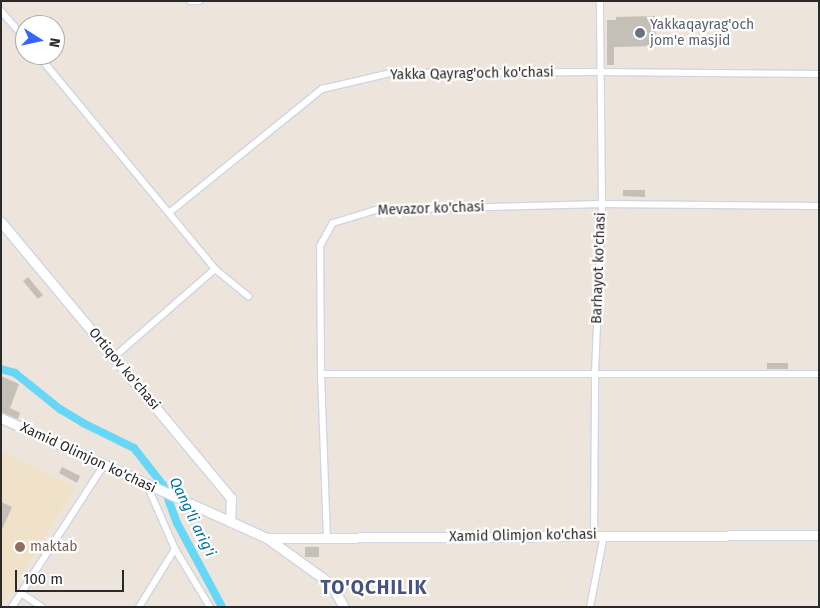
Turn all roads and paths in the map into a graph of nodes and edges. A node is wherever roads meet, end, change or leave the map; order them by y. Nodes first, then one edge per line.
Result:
1 (190, 1) edge
2 (199, 1) edge
3 (600, 1) edge
4 (1, 11) edge
5 (15, 27) edge
6 (46, 65) edge
7 (600, 72) junction
8 (819, 74) edge
9 (602, 204) junction
10 (819, 206) edge
11 (170, 212) junction
12 (1, 222) edge
13 (215, 269) junction
14 (248, 296) dead end
15 (114, 357) junction
16 (594, 373) junction
17 (321, 374) junction
18 (819, 374) edge
19 (1, 418) edge
20 (104, 465) junction
21 (147, 485) junction
22 (230, 522) junction
23 (594, 535) junction
24 (604, 535) junction
25 (819, 535) edge
26 (267, 538) junction
27 (327, 538) junction
28 (175, 549) junction
29 (21, 593) junction
30 (12, 607) edge
31 (42, 607) edge
32 (139, 607) edge
33 (210, 607) edge
34 (344, 607) edge
35 (590, 607) edge

1 - 2 street
3 - 7 street, Barhayot ko'chasi
4 - 5 street
6 - 11 street
7 - 8 street, Yakka Qayrag'och ko'chasi
7 - 9 street, Barhayot ko'chasi
7 - 11 street, Yakka Qayrag'och ko'chasi
9 - 10 street, Mevazor ko'chasi
9 - 16 street, Barhayot ko'chasi
9 - 17 street, Mevazor ko'chasi
11 - 13 street
12 - 15 main road, Ortiqov ko'chasi
13 - 14 street
13 - 15 street
15 - 22 main road, Ortiqov ko'chasi
16 - 17 street
16 - 18 street
16 - 23 street, Barhayot ko'chasi
17 - 27 street, Mevazor ko'chasi
19 - 20 main road, Xamid Olimjon ko'chasi
20 - 21 main road, Xamid Olimjon ko'chasi
20 - 29 street
21 - 22 main road, Xamid Olimjon ko'chasi
21 - 28 street
22 - 26 main road, Xamid Olimjon ko'chasi
23 - 24 main road, Xamid Olimjon ko'chasi
23 - 27 main road, Xamid Olimjon ko'chasi
24 - 25 main road, Xamid Olimjon ko'chasi
24 - 35 street
26 - 27 main road, Xamid Olimjon ko'chasi
26 - 34 main road
28 - 32 street
28 - 33 street
29 - 30 street
29 - 31 street

